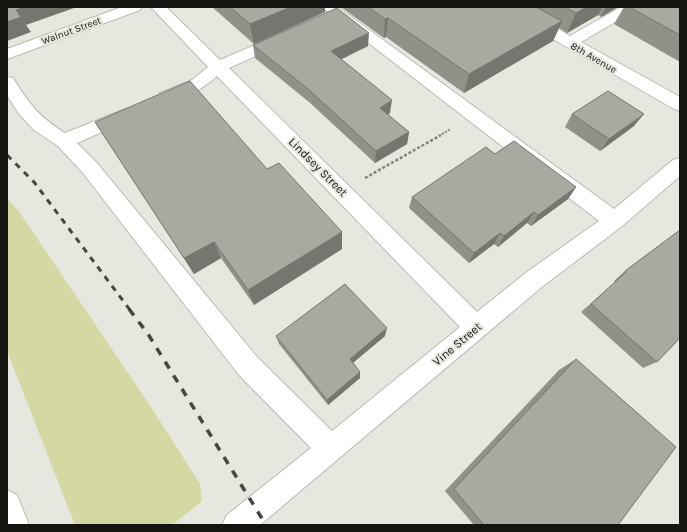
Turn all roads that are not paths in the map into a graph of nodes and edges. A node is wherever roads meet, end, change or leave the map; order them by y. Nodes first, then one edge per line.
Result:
1 (135, 7) edge
2 (158, 7) edge
3 (508, 7) edge
4 (631, 7) edge
5 (330, 14) edge
6 (295, 32) edge
7 (569, 43) junction
8 (7, 54) edge
9 (218, 67) junction
10 (7, 82) edge
11 (680, 106) edge
12 (64, 141) junction
13 (680, 166) edge
14 (614, 221) junction
15 (478, 327) junction
16 (331, 449) junction
17 (7, 505) edge
18 (14, 525) edge
19 (237, 525) edge

1 - 8 street, Walnut Street
2 - 9 street, Lindsey Street
3 - 7 street, 8th Avenue
4 - 7 street
5 - 14 street
6 - 9 street
7 - 11 street, 8th Avenue
9 - 12 street
9 - 15 street, Lindsey Street
10 - 12 street
12 - 16 street
13 - 14 street, Vine Street
14 - 15 street, Vine Street
15 - 16 street, Vine Street
16 - 19 street, Vine Street
17 - 18 street

